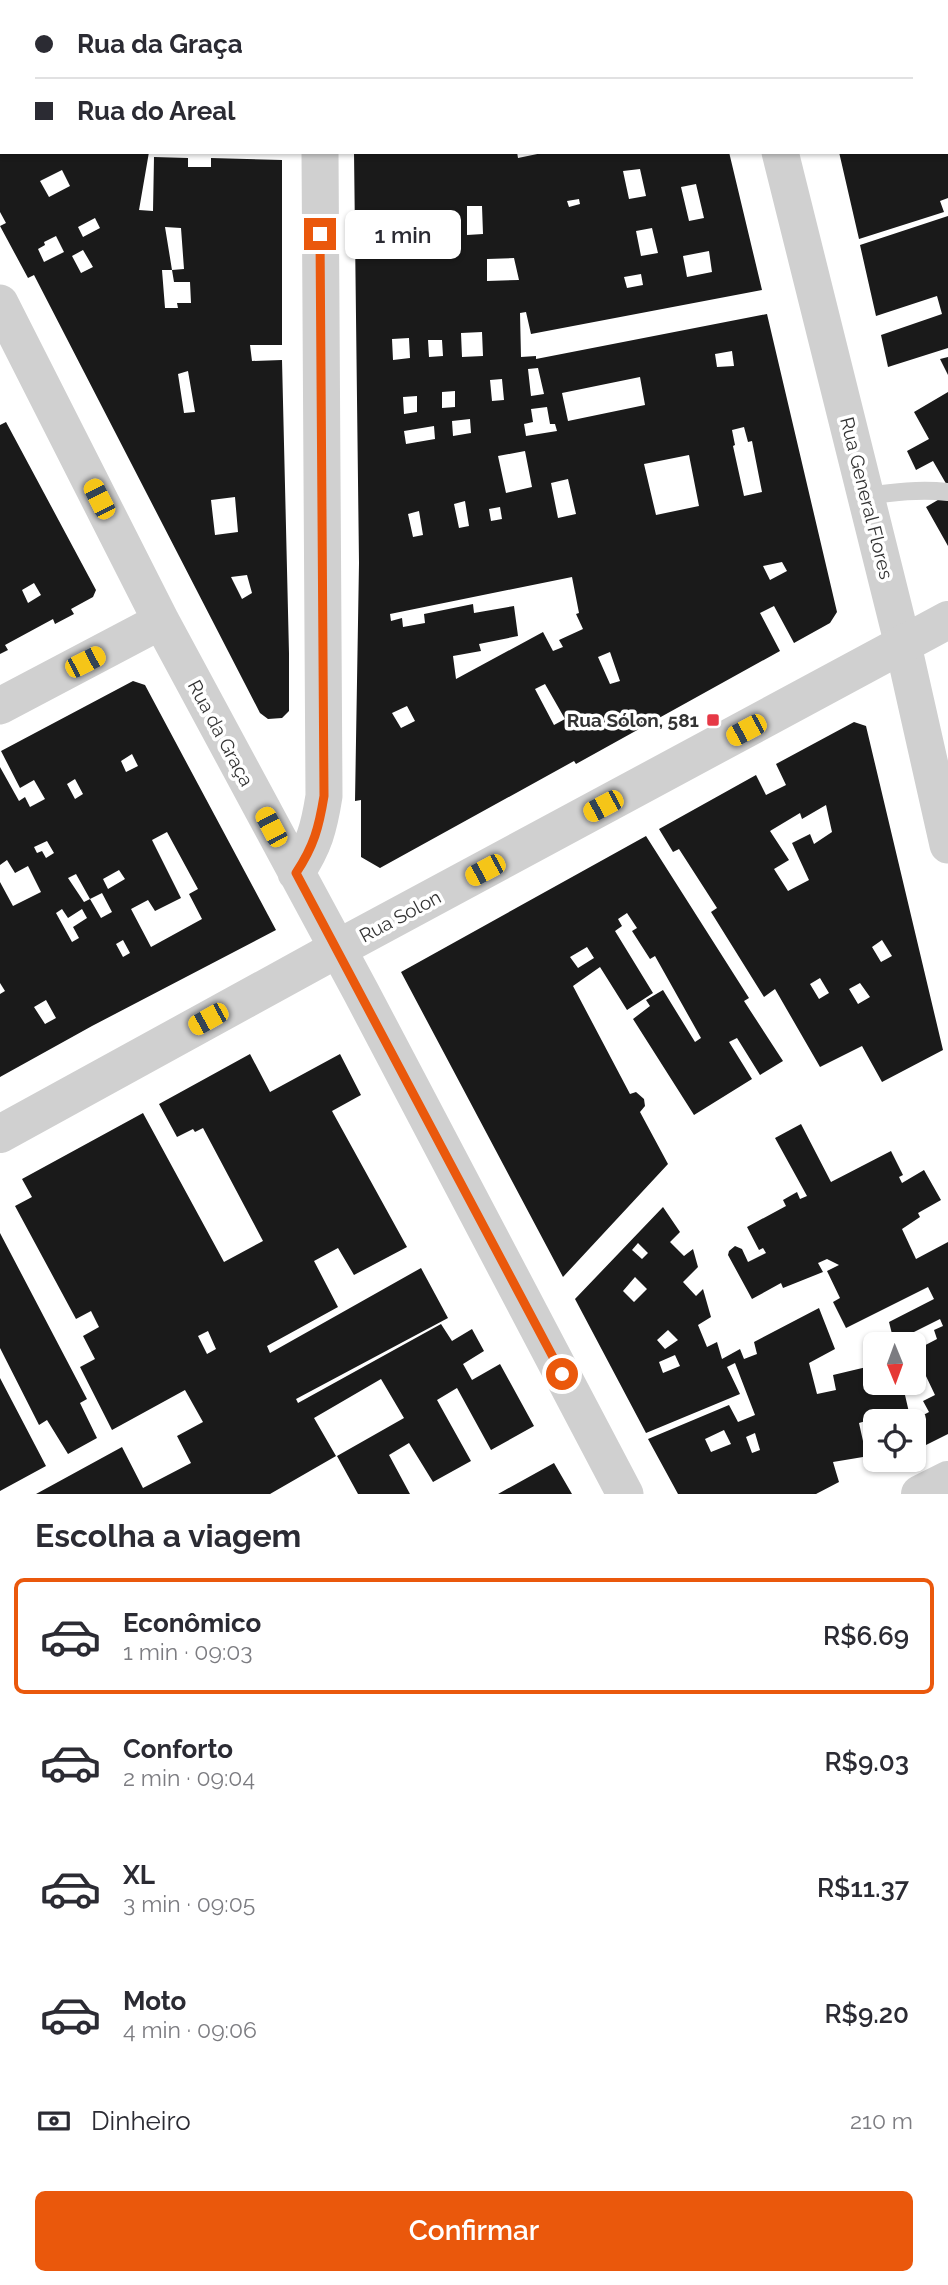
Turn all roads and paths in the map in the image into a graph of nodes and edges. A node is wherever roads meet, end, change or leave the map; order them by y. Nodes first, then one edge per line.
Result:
1 (320, 154) edge
2 (780, 154) edge
3 (0, 303) edge
4 (948, 492) edge
5 (866, 496) junction
6 (948, 620) edge
7 (161, 621) junction
8 (903, 645) junction
9 (0, 706) edge
10 (948, 845) edge
11 (296, 873) junction
12 (337, 948) junction
13 (0, 1134) edge
14 (948, 1480) edge
15 (625, 1494) edge
16 (920, 1494) edge

1 - 11 street
2 - 5 street, Rua General Flores
3 - 7 street, Rua da Graça
4 - 5 lane
5 - 8 street, Rua General Flores
6 - 8 street, Rua Solon
7 - 9 street
7 - 11 street, Rua da Graça
8 - 10 street, Rua General Flores
8 - 12 street, Rua Solon
11 - 12 street, Rua da Graça
12 - 13 street, Rua Solon
12 - 15 street, Rua da Graça
14 - 16 street

